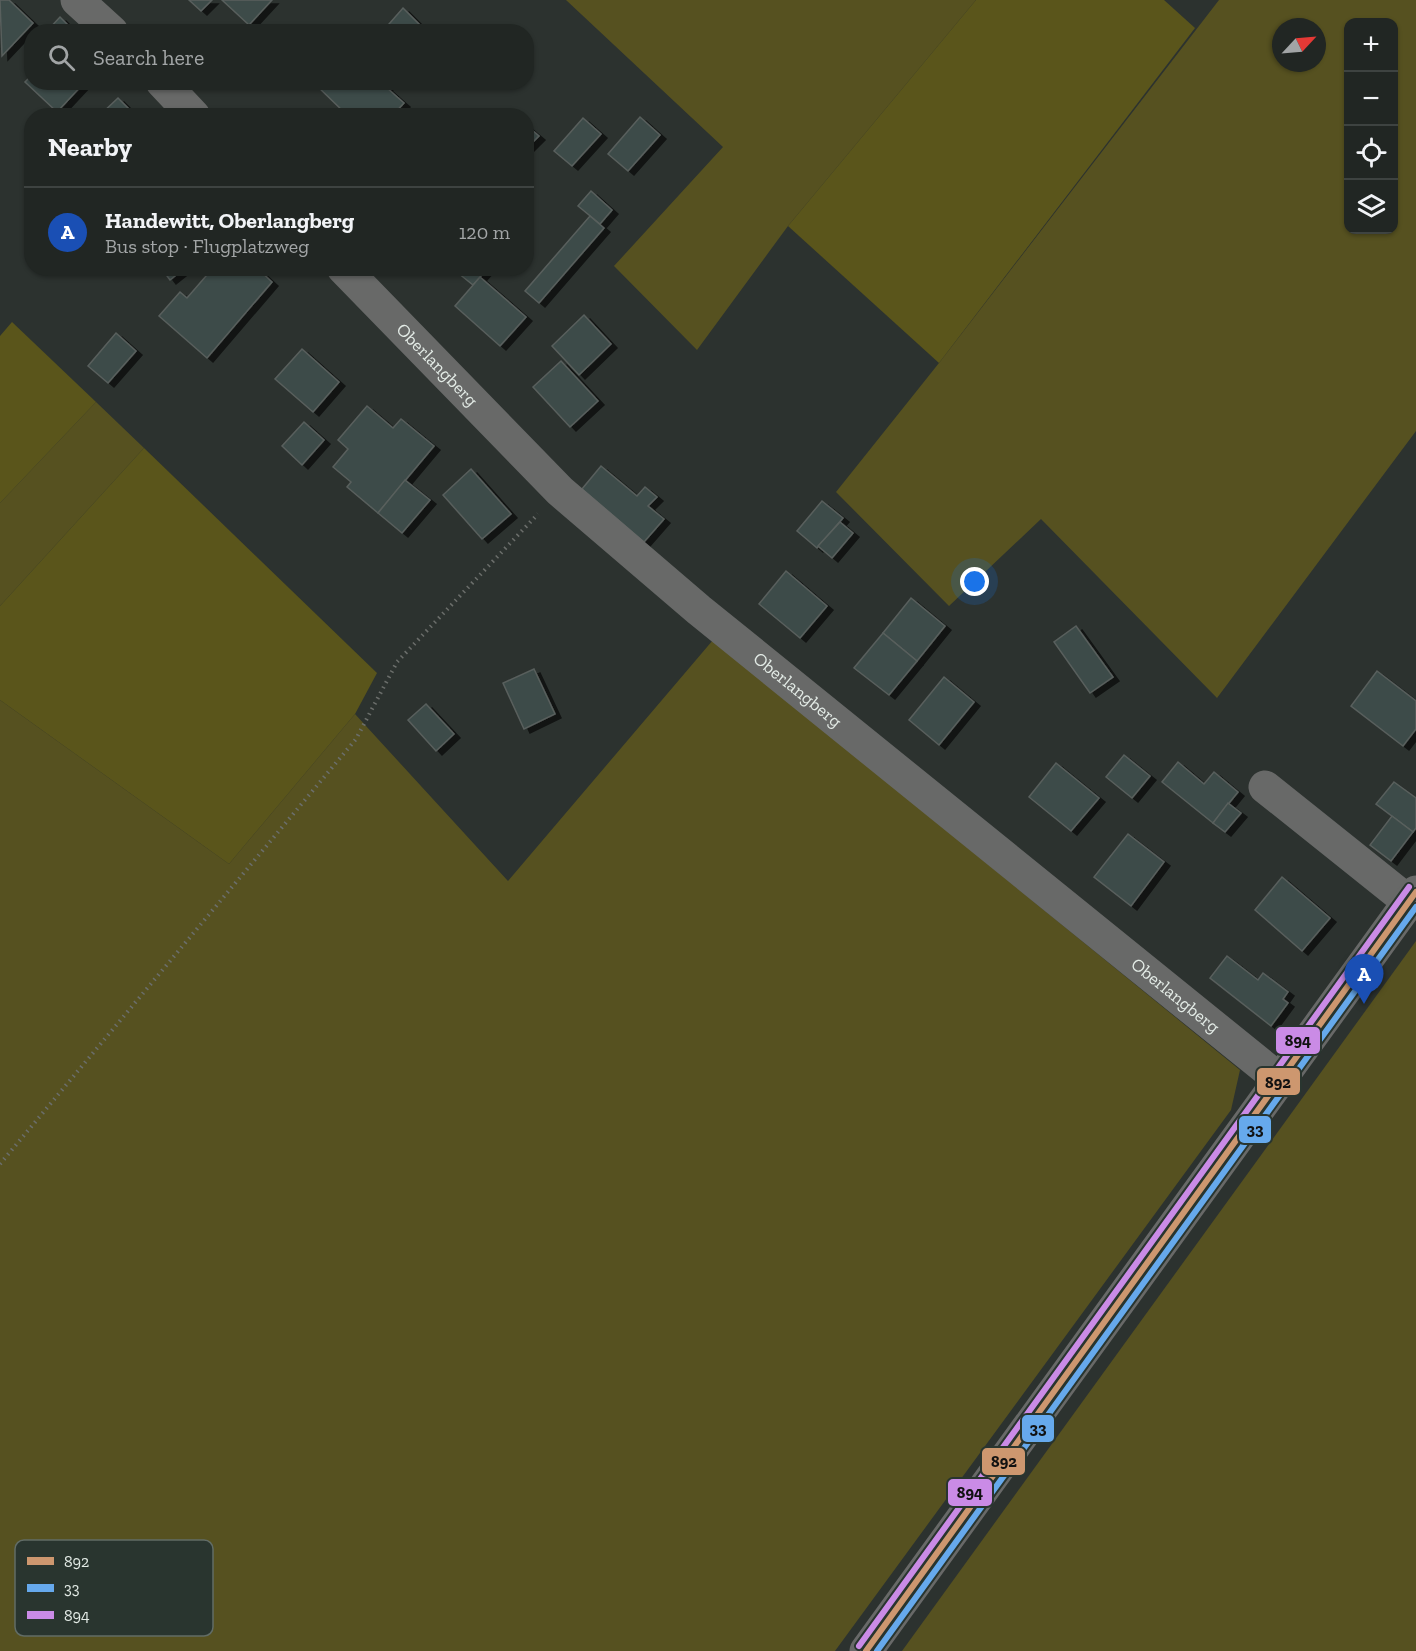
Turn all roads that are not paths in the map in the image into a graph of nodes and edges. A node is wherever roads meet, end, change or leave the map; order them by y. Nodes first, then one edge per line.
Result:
1 (77, 0) edge
2 (103, 24) edge
3 (170, 90) edge
4 (186, 108) edge
5 (351, 276) edge
6 (1264, 787) dead end
7 (1413, 897) edge
8 (1280, 1080) junction
9 (866, 1651) edge

1 - 2 street
3 - 4 street
5 - 8 street, Oberlangberg
6 - 7 street
7 - 8 street
8 - 9 street

